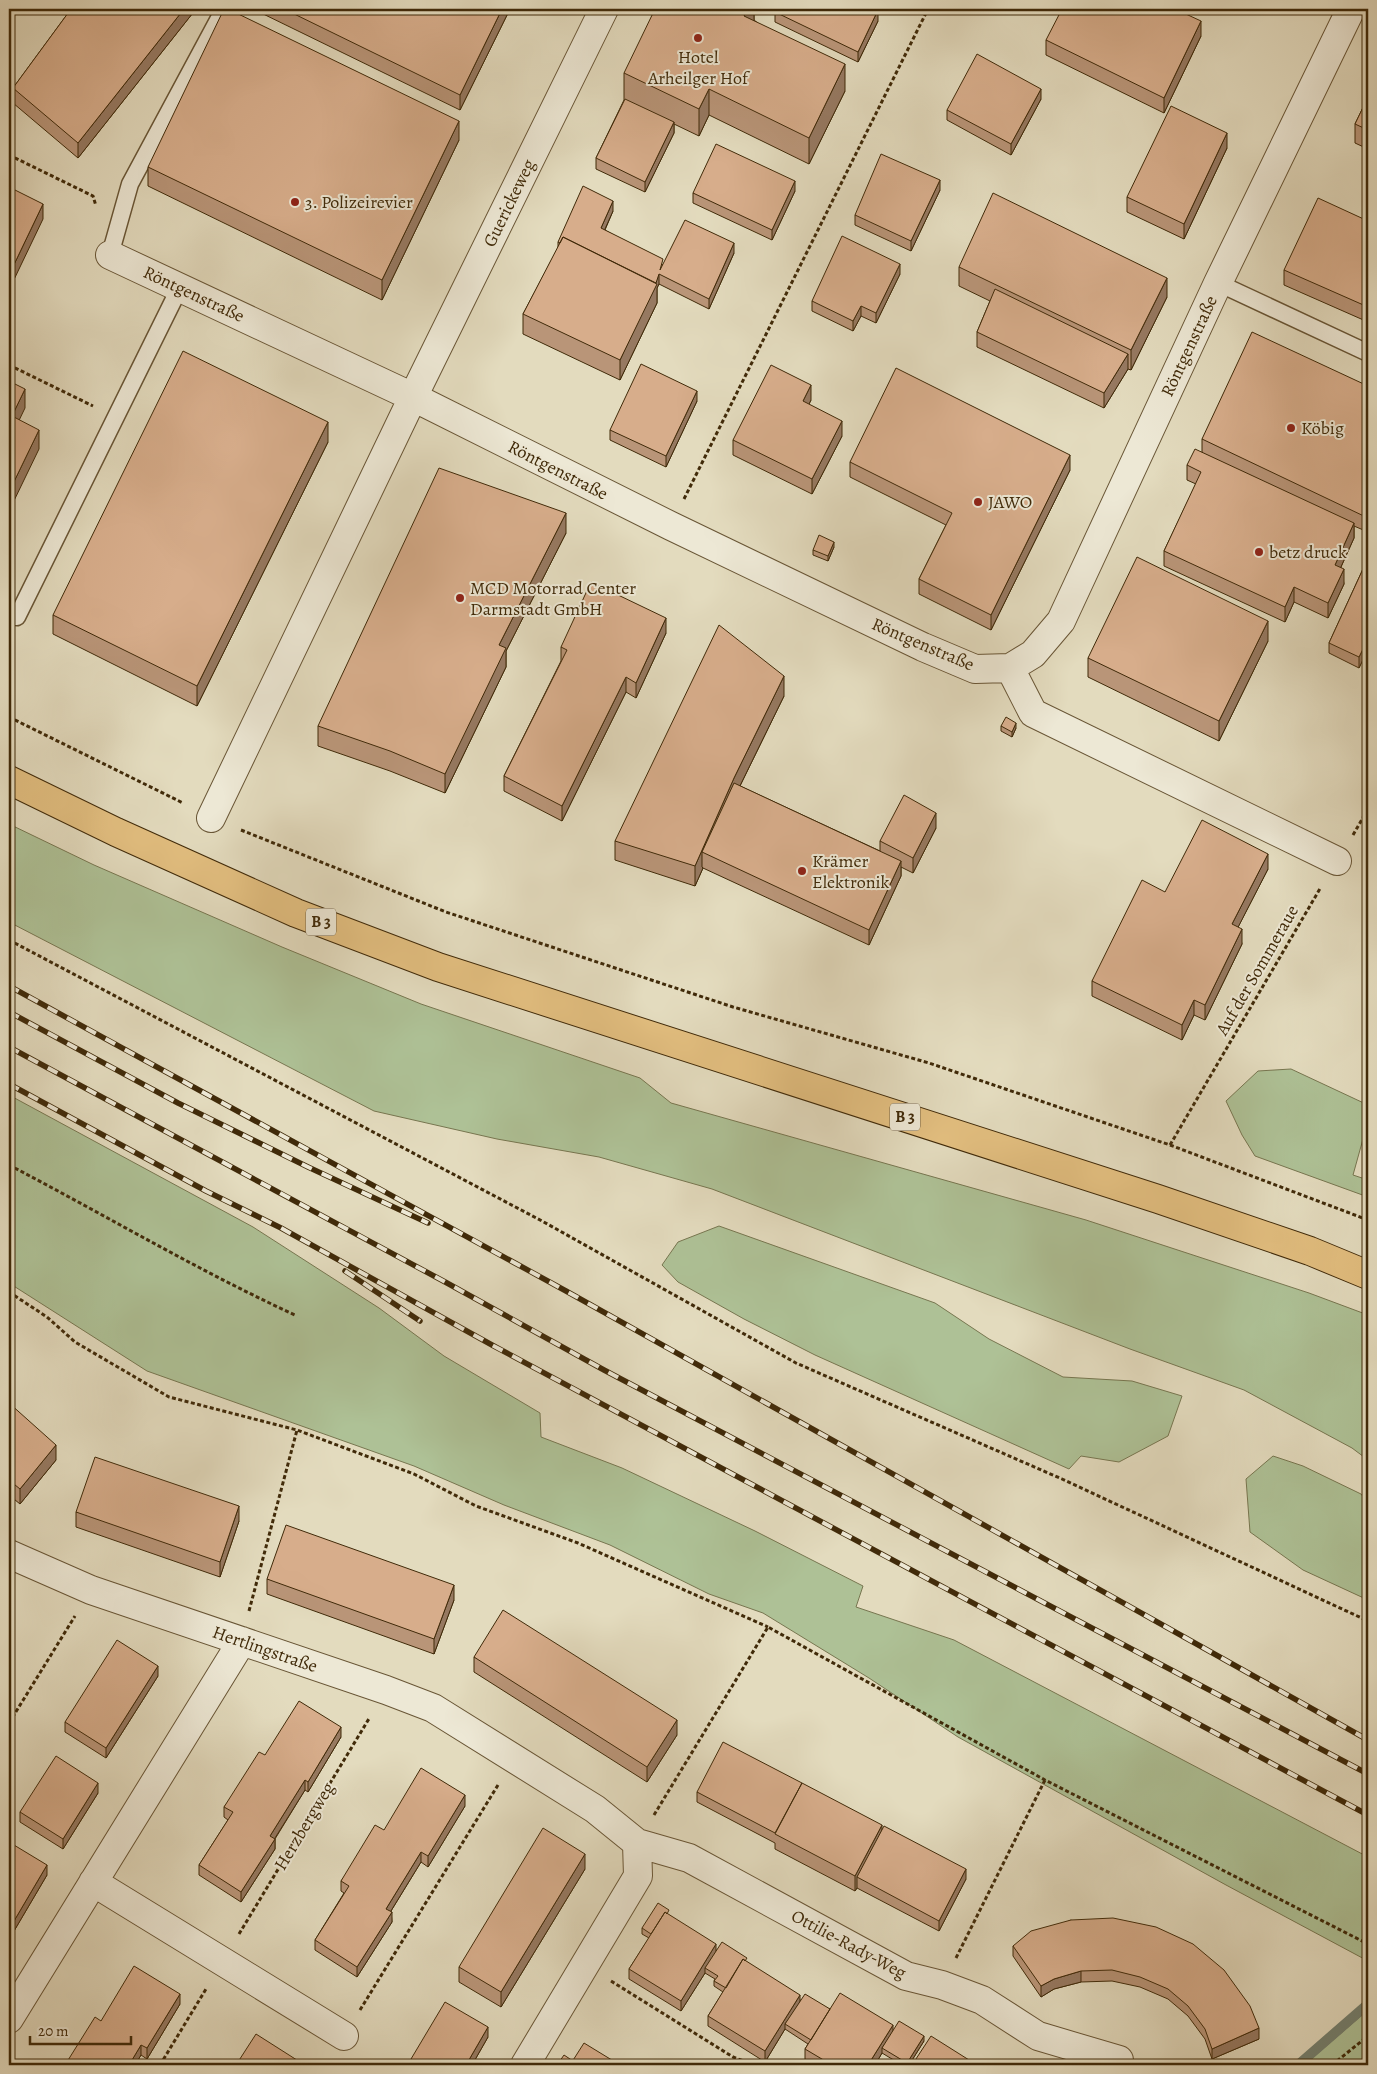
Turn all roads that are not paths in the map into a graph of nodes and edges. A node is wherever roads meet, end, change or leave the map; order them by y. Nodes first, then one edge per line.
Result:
1 (224, 9) edge
2 (604, 9) edge
3 (1351, 9) edge
4 (110, 255) joint
5 (1218, 283) junction
6 (180, 288) junction
7 (1368, 353) edge
8 (414, 397) junction
9 (17, 617) dead end
10 (1010, 668) junction
11 (9, 780) edge
12 (211, 818) road end
13 (1337, 861) road end
14 (1368, 1276) edge
15 (9, 1554) edge
16 (242, 1641) junction
17 (637, 1843) junction
18 (93, 1882) junction
19 (9, 2020) edge
20 (344, 2036) road end
21 (1119, 2060) dead end
22 (525, 2065) edge

1 - 4 lane
2 - 8 street, Guerickeweg
3 - 5 street, Röntgenstraße
4 - 6 street, Röntgenstraße
5 - 7 lane
5 - 10 street, Röntgenstraße
6 - 8 street, Röntgenstraße
6 - 9 lane
8 - 10 street, Röntgenstraße
8 - 12 street, Guerickeweg
10 - 13 street
11 - 14 main road, B 3
15 - 16 street, Hertlingstraße
16 - 17 street, Hertlingstraße
16 - 18 street
17 - 21 street, Ottilie-Rady-Weg
17 - 22 street
18 - 19 street
18 - 20 street

